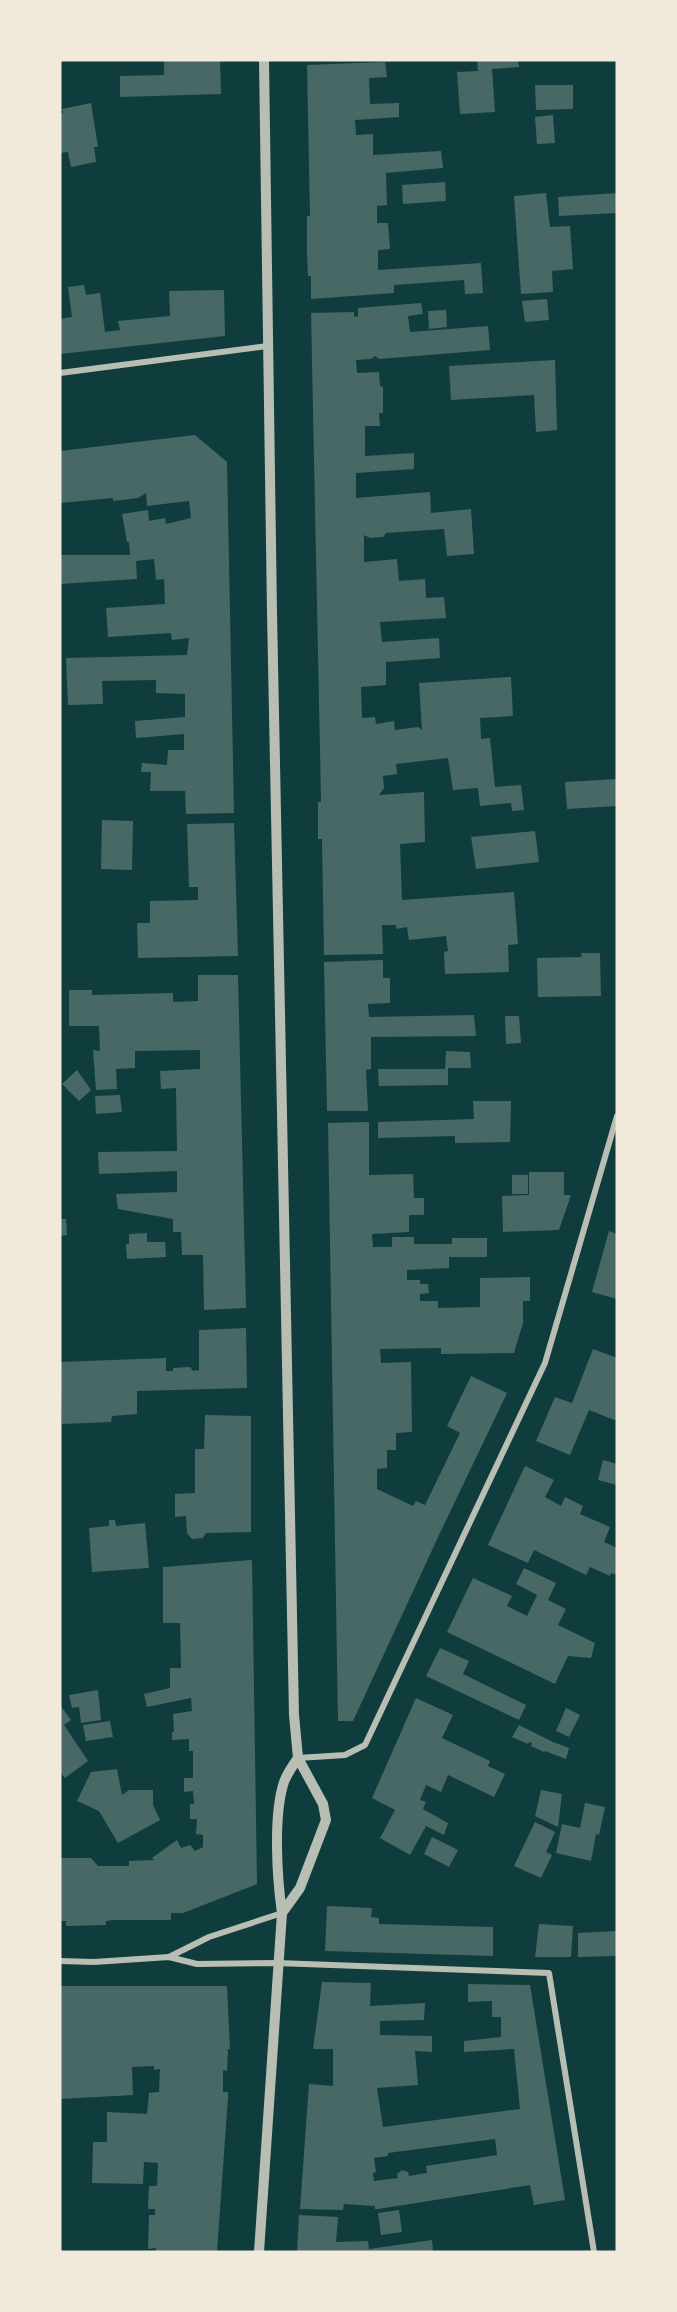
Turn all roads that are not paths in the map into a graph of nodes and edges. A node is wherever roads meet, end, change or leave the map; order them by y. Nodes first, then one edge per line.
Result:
1 (264, 60) edge
2 (268, 346) junction
3 (60, 373) edge
4 (617, 1116) edge
5 (298, 1758) junction
6 (282, 1912) junction
7 (169, 1957) junction
8 (60, 1961) edge
9 (277, 1963) junction
10 (259, 2252) edge
11 (594, 2252) edge

1 - 2 street
2 - 3 street
2 - 5 street
4 - 5 street
5 - 6 street
5 - 6 street
6 - 7 street
6 - 9 street
7 - 8 street
7 - 9 street
9 - 10 street
9 - 11 street

